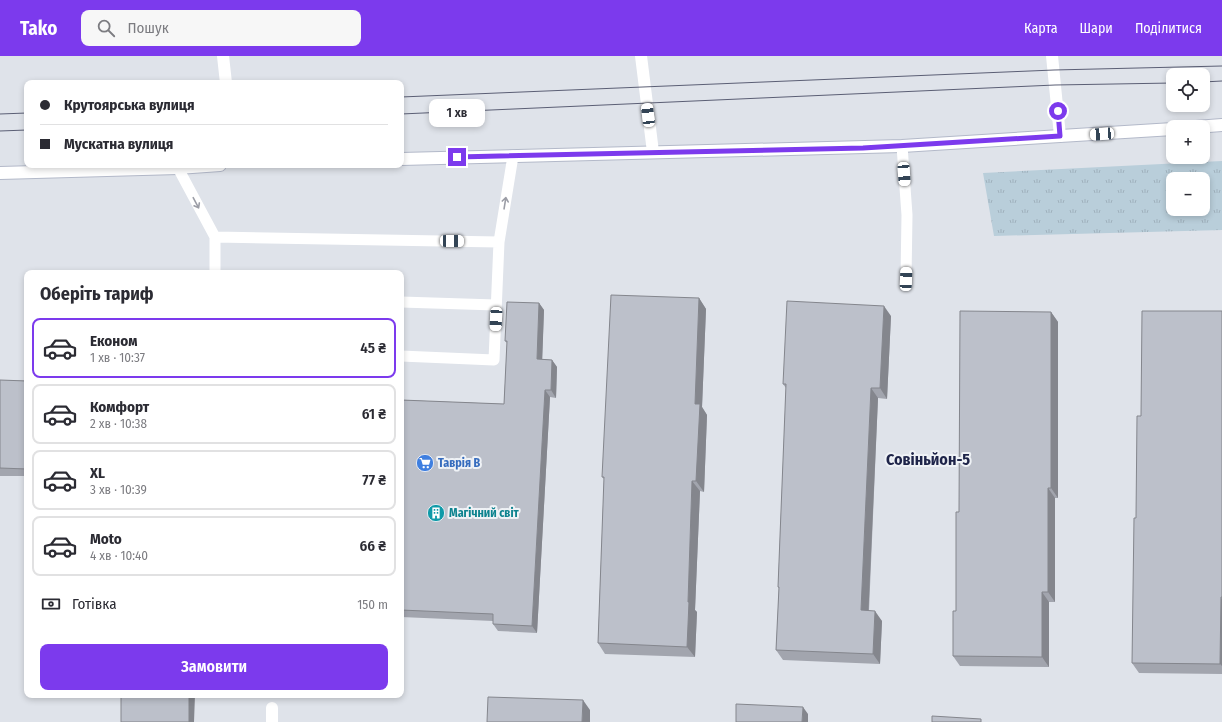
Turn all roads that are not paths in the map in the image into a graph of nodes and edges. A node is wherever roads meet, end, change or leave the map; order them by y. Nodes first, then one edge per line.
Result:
1 (222, 56) edge
2 (641, 56) edge
3 (1052, 56) edge
4 (226, 80) edge
5 (1222, 125) edge
6 (1210, 126) edge
7 (1166, 129) edge
8 (1060, 136) junction
9 (902, 146) junction
10 (653, 152) junction
11 (513, 156) junction
12 (404, 159) edge
13 (178, 168) joint
14 (0, 173) edge
15 (215, 237) junction
16 (499, 242) junction
17 (215, 270) edge
18 (906, 279) dead end
19 (404, 302) edge
20 (496, 305) junction
21 (404, 356) edge
22 (272, 708) dead end
23 (272, 722) edge

1 - 4 street
2 - 10 street
3 - 8 street
5 - 6 street
7 - 8 street
8 - 9 street
9 - 10 street
9 - 18 lane
10 - 11 street
11 - 12 street
16 -> 11 lane
13 - 14 street
13 -> 15 lane
15 - 16 lane
15 - 17 lane
16 - 20 lane
19 - 20 lane
20 - 21 lane
22 - 23 street

